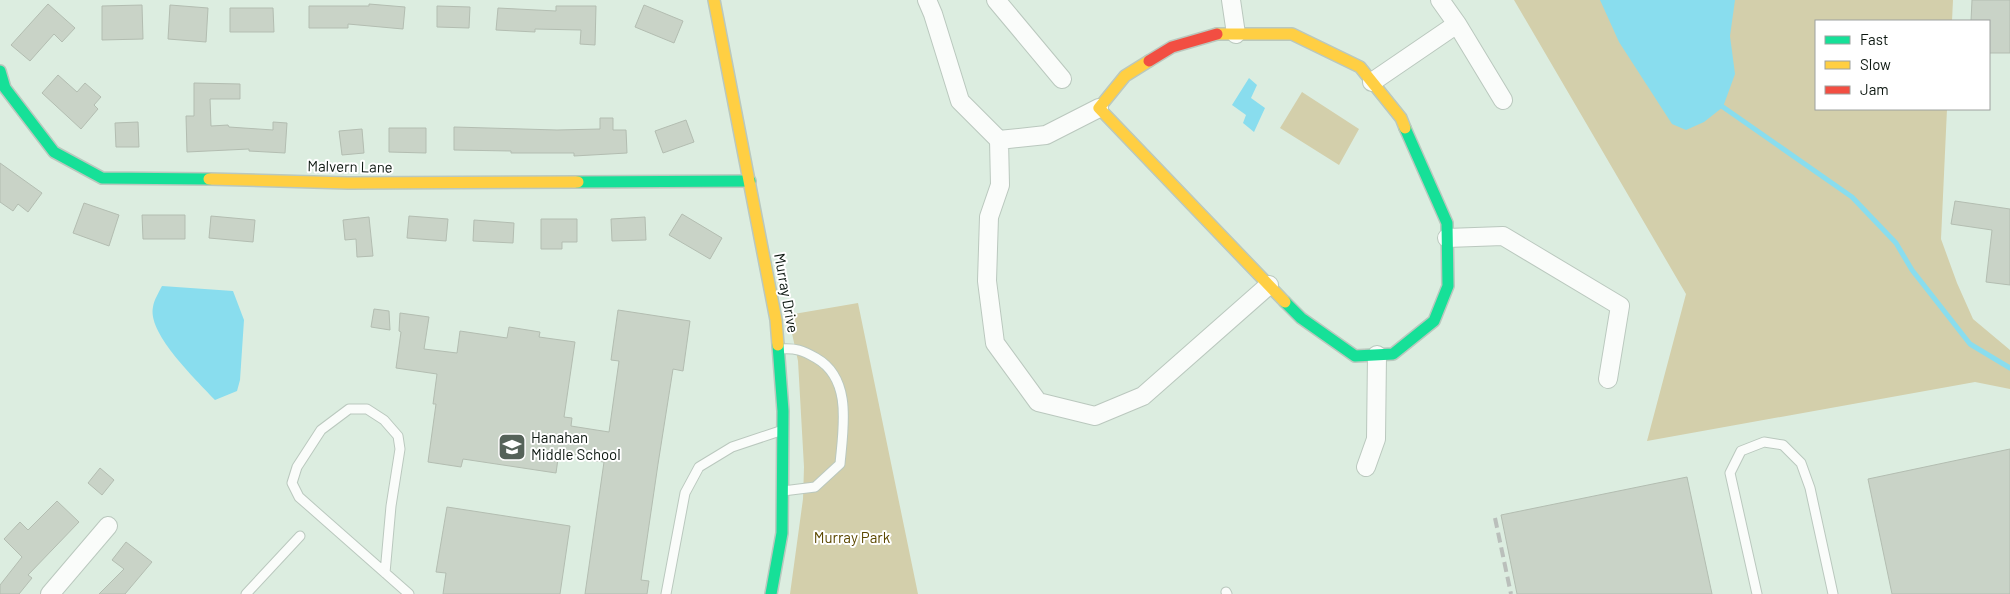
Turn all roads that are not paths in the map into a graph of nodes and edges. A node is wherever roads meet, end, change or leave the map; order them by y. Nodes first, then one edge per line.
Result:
1 (714, 0) edge
2 (927, 0) edge
3 (996, 0) edge
4 (1231, 0) edge
5 (1440, 0) edge
6 (1457, 24) junction
7 (1236, 34) junction
8 (0, 71) edge
9 (1062, 80) dead end
10 (1372, 82) junction
11 (1502, 100) dead end
12 (1099, 108) junction
13 (999, 140) junction
14 (750, 181) junction
15 (1447, 238) junction
16 (1268, 285) junction
17 (780, 349) junction
18 (1377, 355) junction
19 (1608, 379) dead end
20 (783, 430) junction
21 (1366, 467) dead end
22 (783, 491) junction
23 (108, 526) dead end
24 (300, 536) dead end
25 (385, 573) junction
26 (50, 594) edge
27 (246, 594) edge
28 (409, 594) edge
29 (666, 594) edge
30 (772, 594) edge
31 (1757, 594) edge
32 (1833, 594) edge

1 - 14 street, Murray Drive
2 - 13 street
3 - 9 street
4 - 7 street
5 - 6 street
6 - 10 street
6 - 11 street
7 - 10 street
7 - 12 street
8 - 14 street, Malvern Lane
10 - 15 street
12 - 13 street
12 - 16 street
13 - 16 street
14 - 17 street, Murray Drive
15 - 18 street
15 - 19 street
16 - 18 street
17 - 20 street, Murray Drive
17 - 22 lane
18 - 21 street
20 - 22 street, Murray Drive
20 - 29 lane
22 - 30 street, Murray Drive
23 - 26 street
24 - 27 lane
25 - 25 lane
25 - 28 lane
31 - 32 lane

